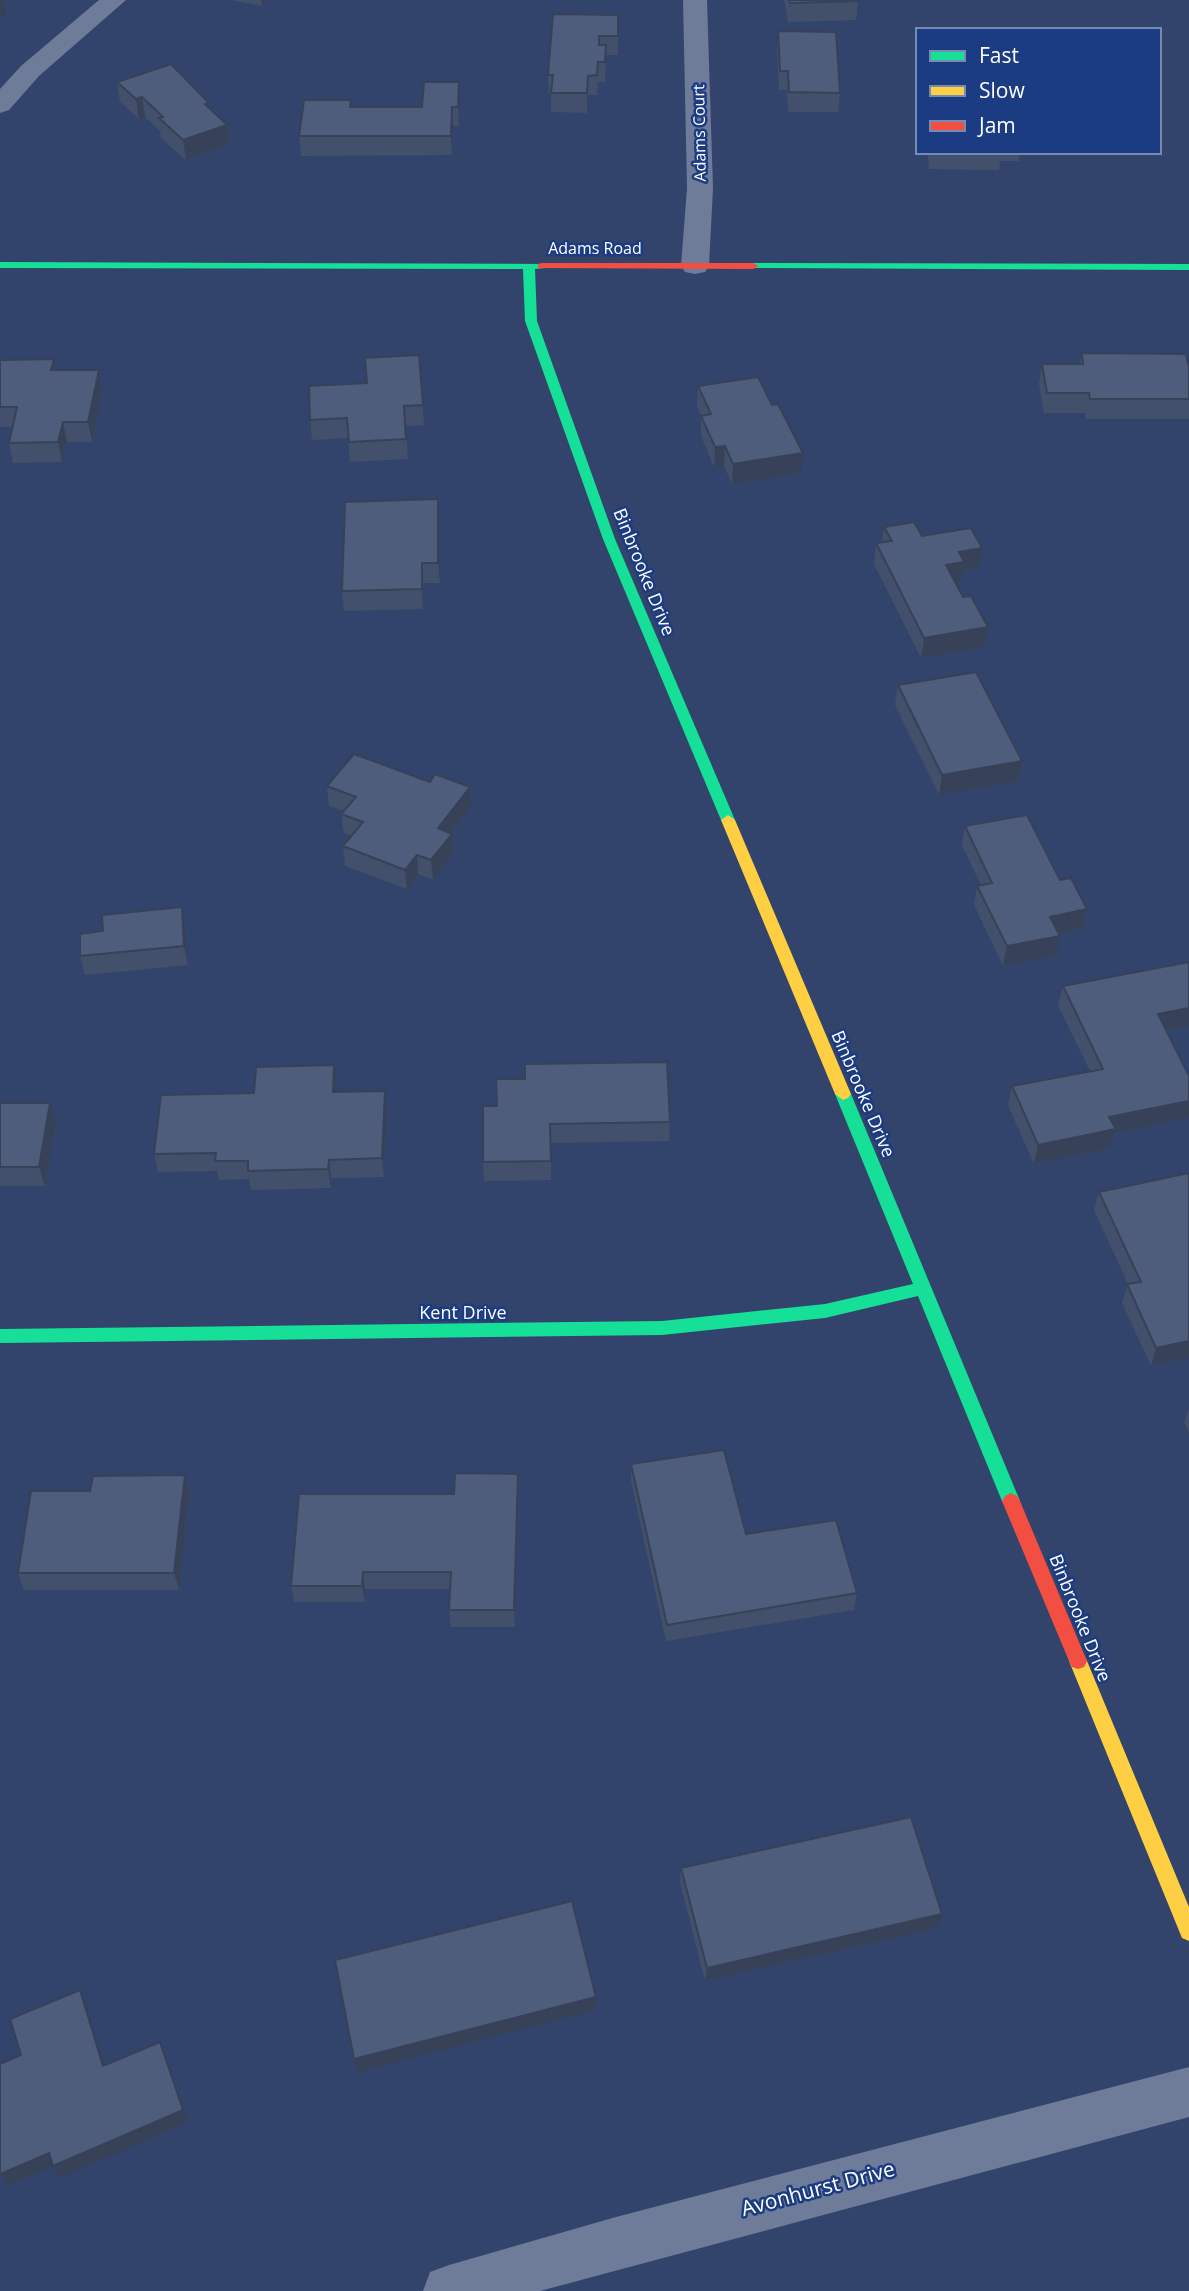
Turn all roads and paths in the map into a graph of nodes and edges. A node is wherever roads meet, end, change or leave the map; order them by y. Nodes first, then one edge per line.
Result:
1 (114, 0) edge
2 (695, 0) edge
3 (0, 105) edge
4 (0, 265) edge
5 (529, 265) junction
6 (695, 266) junction
7 (1189, 267) edge
8 (923, 1288) junction
9 (0, 1336) edge
10 (1189, 1931) edge
11 (1189, 2092) edge
12 (449, 2291) edge

1 - 3 street
2 - 6 street, Adams Court
4 - 5 street, Adams Road
5 - 6 street, Adams Road
5 - 8 street, Binbrooke Drive
6 - 7 street, Adams Road
8 - 9 street, Kent Drive
8 - 10 street, Binbrooke Drive
11 - 12 street, Avonhurst Drive

